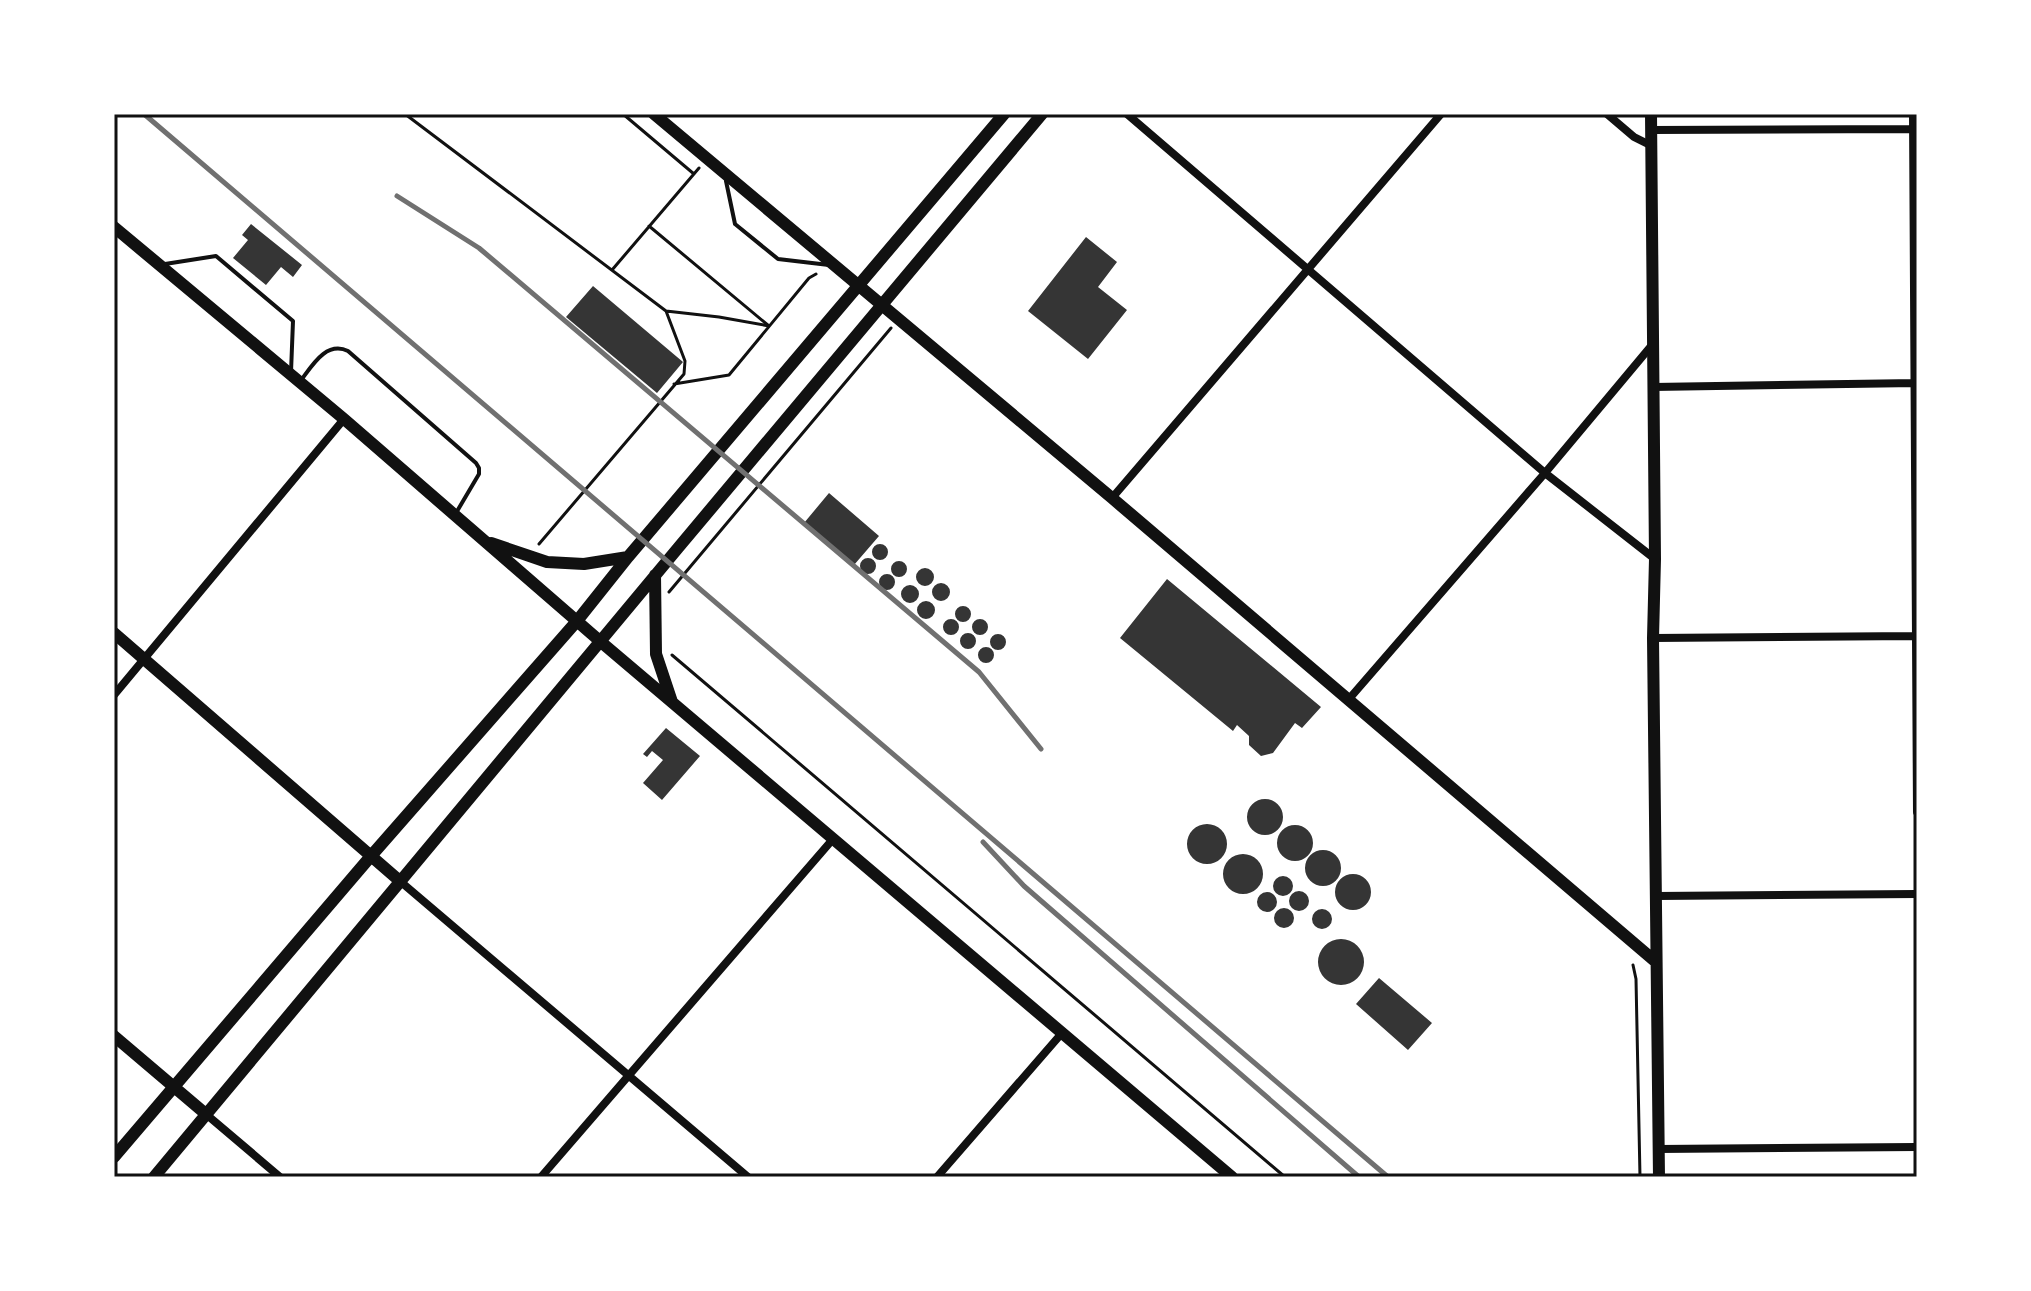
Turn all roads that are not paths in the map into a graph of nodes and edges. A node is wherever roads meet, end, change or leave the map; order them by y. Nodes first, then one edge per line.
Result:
1 (654, 114) edge
2 (1004, 114) edge
3 (1042, 114) edge
4 (1127, 114) edge
5 (1441, 114) edge
6 (1607, 114) edge
7 (1651, 114) edge
8 (1913, 114) edge
9 (1915, 129) edge
10 (1651, 130) junction
11 (1652, 146) junction
12 (725, 174) junction
13 (114, 227) edge
14 (160, 265) junction
15 (833, 266) junction
16 (1307, 270) junction
17 (857, 286) junction
18 (881, 306) junction
19 (1652, 345) junction
20 (295, 378) junction
21 (1916, 383) edge
22 (1653, 387) junction
23 (344, 419) junction
24 (1545, 473) junction
25 (1112, 498) junction
26 (455, 515) junction
27 (484, 540) junction
28 (628, 557) junction
29 (1655, 559) junction
30 (655, 575) junction
31 (577, 621) junction
32 (114, 633) edge
33 (1916, 636) edge
34 (1653, 638) junction
35 (601, 642) junction
36 (145, 660) junction
37 (114, 695) edge
38 (1349, 699) junction
39 (672, 702) junction
40 (1917, 812) edge
41 (833, 839) junction
42 (371, 856) junction
43 (401, 882) junction
44 (1917, 894) edge
45 (1656, 896) junction
46 (1656, 962) junction
47 (1062, 1033) junction
48 (114, 1036) edge
49 (628, 1075) junction
50 (173, 1086) junction
51 (207, 1115) junction
52 (1917, 1147) edge
53 (1658, 1149) junction
54 (114, 1157) edge
55 (154, 1177) edge
56 (280, 1177) edge
57 (541, 1177) edge
58 (748, 1177) edge
59 (937, 1177) edge
60 (1232, 1177) edge
61 (1659, 1177) edge

1 - 12 main road
2 - 17 main road
3 - 18 main road
4 - 16 street
5 - 16 street
6 - 11 street
7 - 10 main road
8 - 9 street
9 - 10 street
9 - 21 street
10 - 11 main road
11 - 19 main road
12 - 15 main road
12 - 15 lane
13 - 14 main road
14 - 20 main road
14 - 20 lane
15 - 17 main road
16 - 24 street
16 - 25 street
17 - 18 main road
17 - 28 main road
18 - 25 main road
18 - 30 main road
19 - 22 main road
19 - 24 street
20 - 23 main road
20 - 26 lane
21 - 22 street
21 - 33 street
22 - 29 main road
23 - 26 main road
23 - 36 street
24 - 29 street
24 - 38 street
25 - 38 main road
26 - 27 main road
27 - 28 main road
27 - 31 main road
28 - 31 main road
29 - 34 main road
30 - 35 main road
30 - 39 main road
31 - 35 main road
31 - 42 main road
32 - 36 main road
33 - 34 street
33 - 40 street
34 - 45 main road
35 - 39 main road
35 - 43 main road
36 - 37 street
36 - 42 main road
38 - 46 main road
39 - 41 main road
41 - 47 main road
41 - 49 street
42 - 43 main road
42 - 50 main road
43 - 49 street
43 - 51 main road
44 - 45 street
45 - 46 main road
46 - 53 main road
47 - 59 street
47 - 60 main road
48 - 50 main road
49 - 57 street
49 - 58 street
50 - 51 main road
50 - 54 main road
51 - 55 main road
51 - 56 street
52 - 53 street
53 - 61 main road

